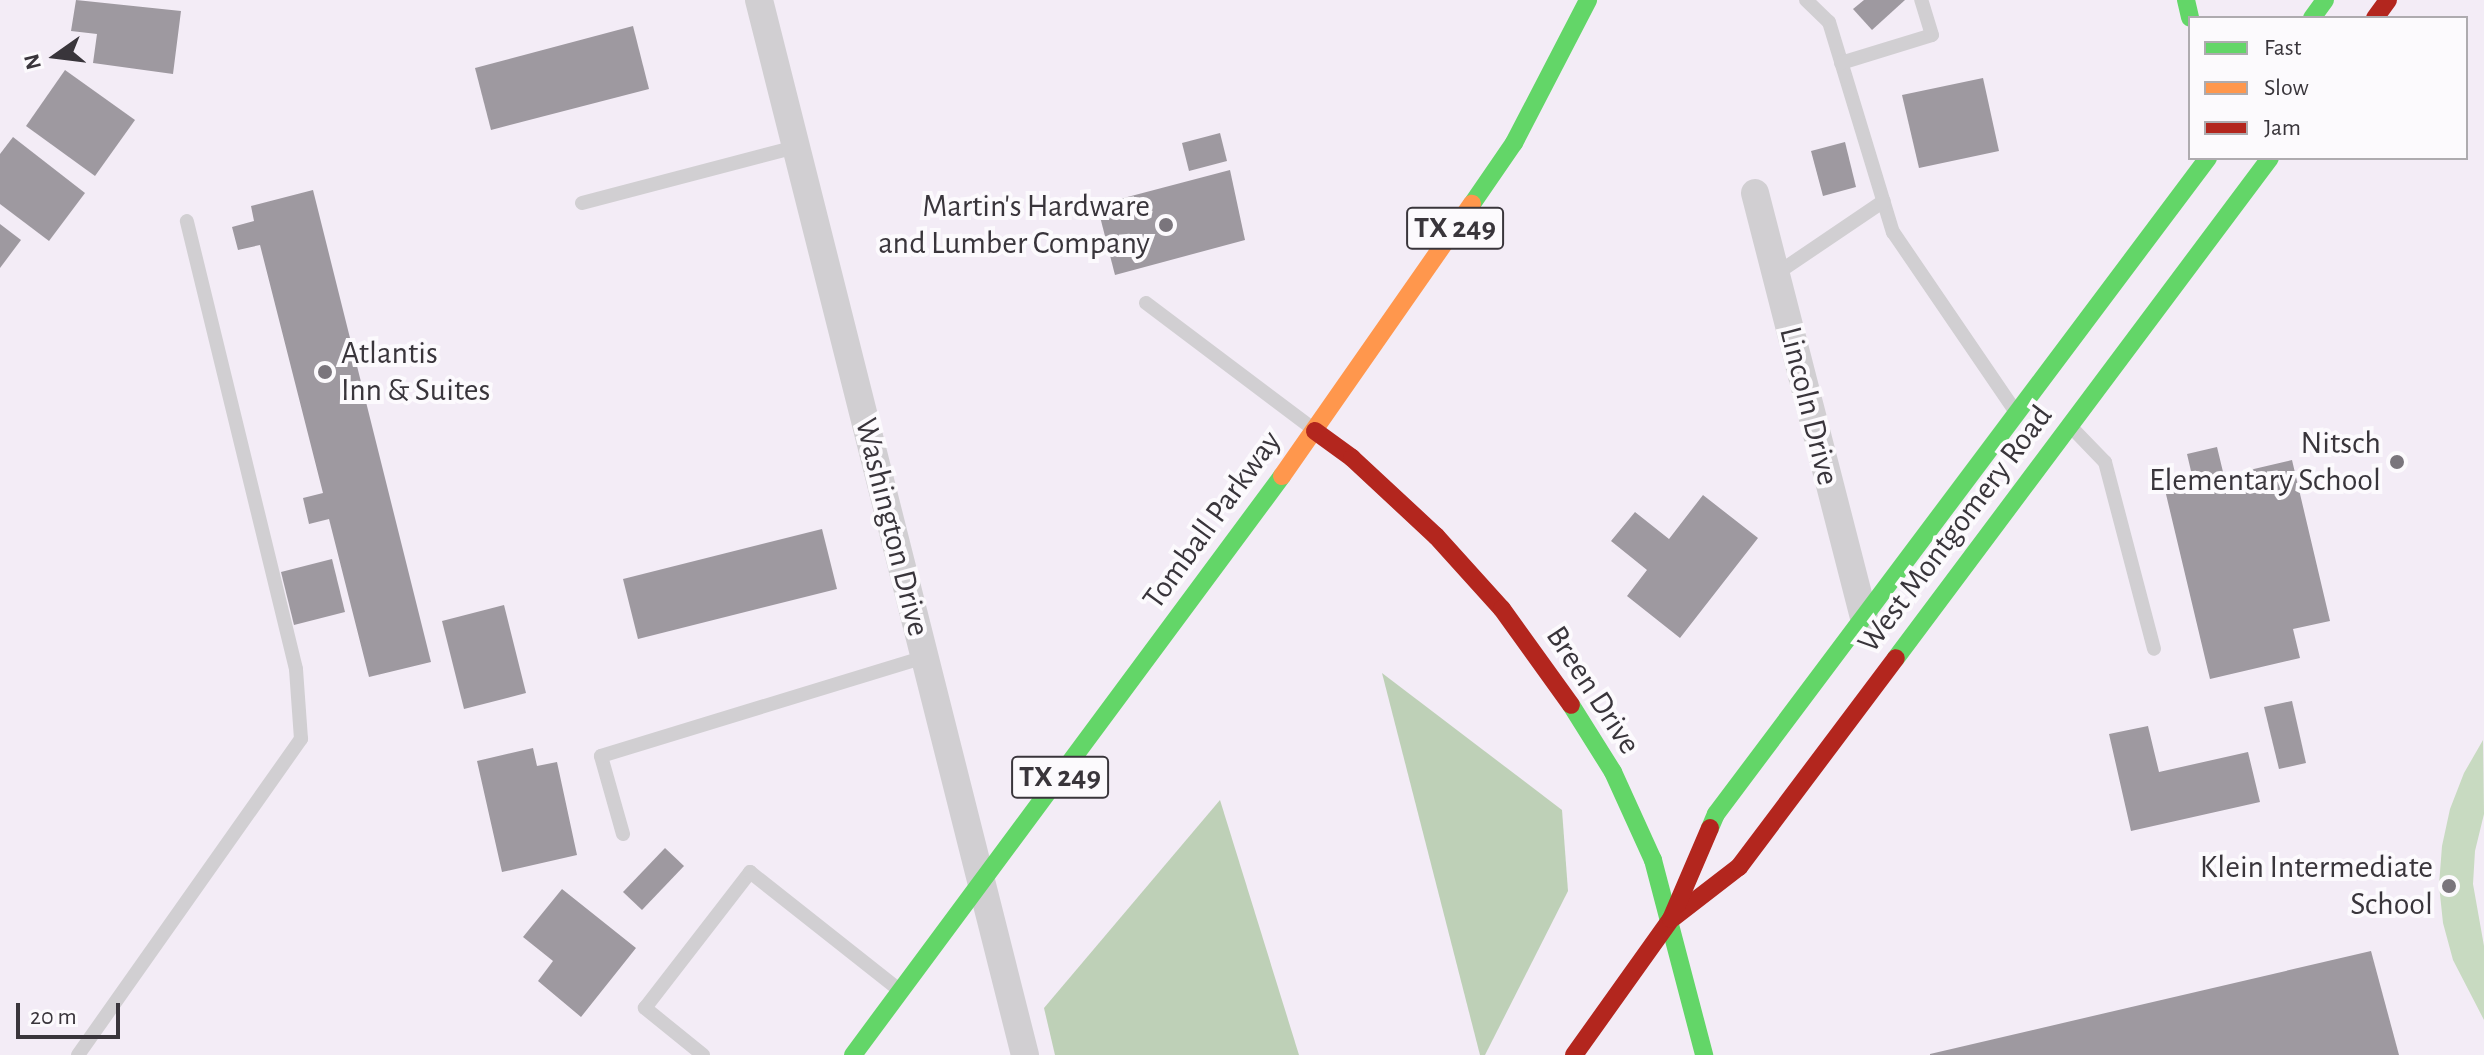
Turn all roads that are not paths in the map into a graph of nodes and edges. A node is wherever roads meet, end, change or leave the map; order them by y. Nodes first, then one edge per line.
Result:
1 (759, 0) edge
2 (1588, 0) edge
3 (1806, 0) edge
4 (1921, 0) edge
5 (1841, 63) junction
6 (796, 147) junction
7 (2207, 160) edge
8 (2268, 160) edge
9 (2232, 172) dead end
10 (1755, 193) dead end
11 (2239, 199) junction
12 (1884, 201) junction
13 (582, 203) dead end
14 (187, 221) dead end
15 (1776, 274) junction
16 (1146, 303) dead end
17 (2018, 415) junction
18 (2070, 425) junction
19 (1315, 431) junction
20 (1864, 619) junction
21 (2154, 649) dead end
22 (925, 657) junction
23 (623, 834) dead end
24 (982, 882) junction
25 (1671, 919) junction
26 (901, 991) junction
27 (78, 1055) edge
28 (703, 1055) edge
29 (853, 1055) edge
30 (1025, 1055) edge
31 (1574, 1055) edge
32 (1704, 1055) edge

1 - 6 street, Washington Drive
2 - 19 main road, Tomball Parkway / TX 249
3 - 5 lane
4 - 5 lane
5 - 12 lane
6 - 13 lane
6 - 22 street, Washington Drive
7 - 17 main road, West Montgomery Road
8 - 11 main road, West Montgomery Road
9 - 11 main road
10 - 15 street, Lincoln Drive
11 - 18 main road, West Montgomery Road
12 - 15 lane
12 - 17 lane
14 - 27 lane
15 - 20 street, Lincoln Drive
16 - 19 lane
17 - 20 main road, West Montgomery Road
18 - 21 lane
18 - 25 main road, West Montgomery Road
19 - 24 main road, Tomball Parkway / TX 249
19 - 25 main road, Breen Drive
20 - 25 main road, West Montgomery Road
22 - 23 lane
22 - 24 street, Washington Drive
24 - 26 main road, Tomball Parkway / TX 249
24 - 30 street, Washington Drive
25 - 31 main road, West Montgomery Road
25 - 32 main road, Breen Drive
26 - 28 lane
26 - 29 main road, Tomball Parkway / TX 249

